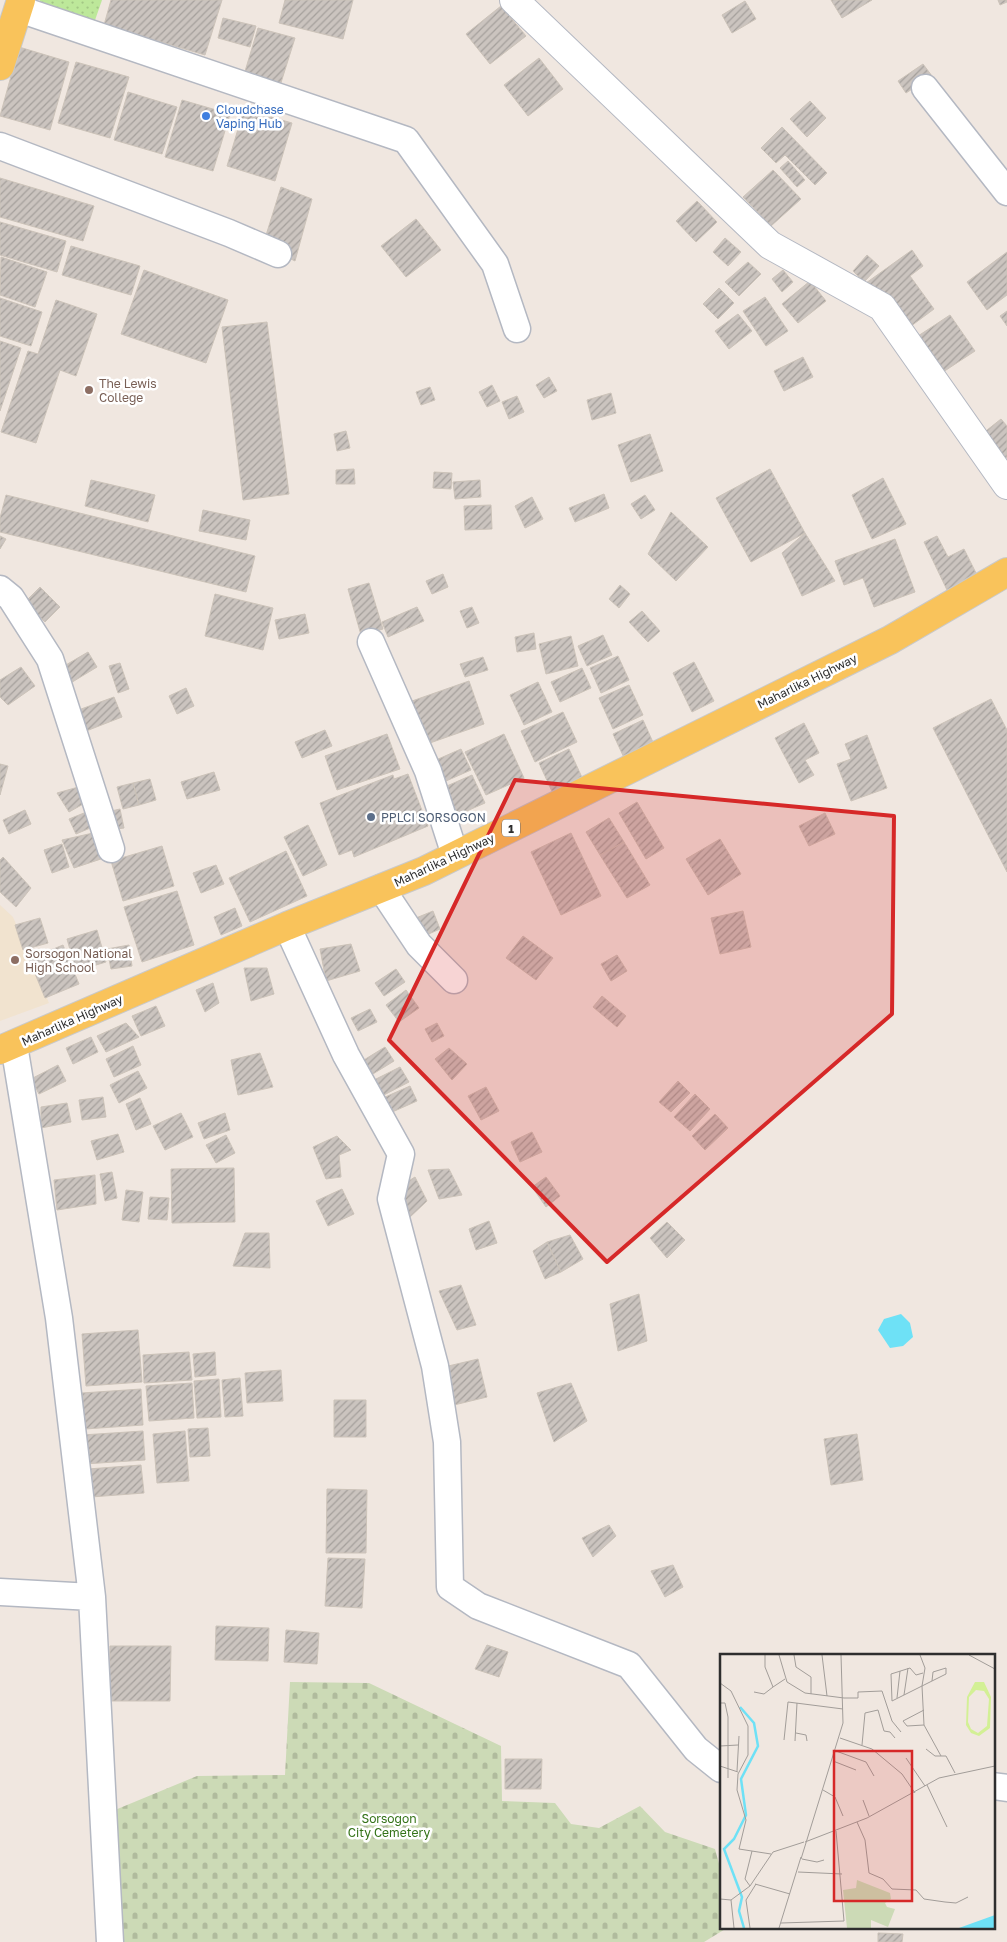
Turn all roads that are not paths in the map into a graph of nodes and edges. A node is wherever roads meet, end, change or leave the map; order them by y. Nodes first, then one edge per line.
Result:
1 (514, 0) edge
2 (20, 4) edge
3 (0, 66) edge
4 (925, 88) dead end
5 (0, 146) edge
6 (1007, 192) edge
7 (278, 254) dead end
8 (517, 329) dead end
9 (1007, 485) edge
10 (1007, 572) edge
11 (0, 589) edge
12 (371, 642) dead end
13 (111, 849) dead end
14 (455, 856) junction
15 (381, 888) junction
16 (287, 926) junction
17 (454, 980) dead end
18 (7, 1048) edge
19 (0, 1592) edge
20 (92, 1597) junction
21 (720, 1768) edge
22 (994, 1786) edge
23 (1007, 1788) edge
24 (110, 1942) edge

1 - 9 street
2 - 3 main road
2 - 8 street
4 - 6 street
5 - 7 street
10 - 14 main road, Maharlika Highway / 1
11 - 13 street
12 - 14 street
14 - 15 main road, Maharlika Highway / 1
15 - 16 main road, Maharlika Highway / 1
15 - 17 street
16 - 18 main road, Maharlika Highway / 1
16 - 21 street
18 - 20 street
19 - 20 street
20 - 24 street
22 - 23 street

